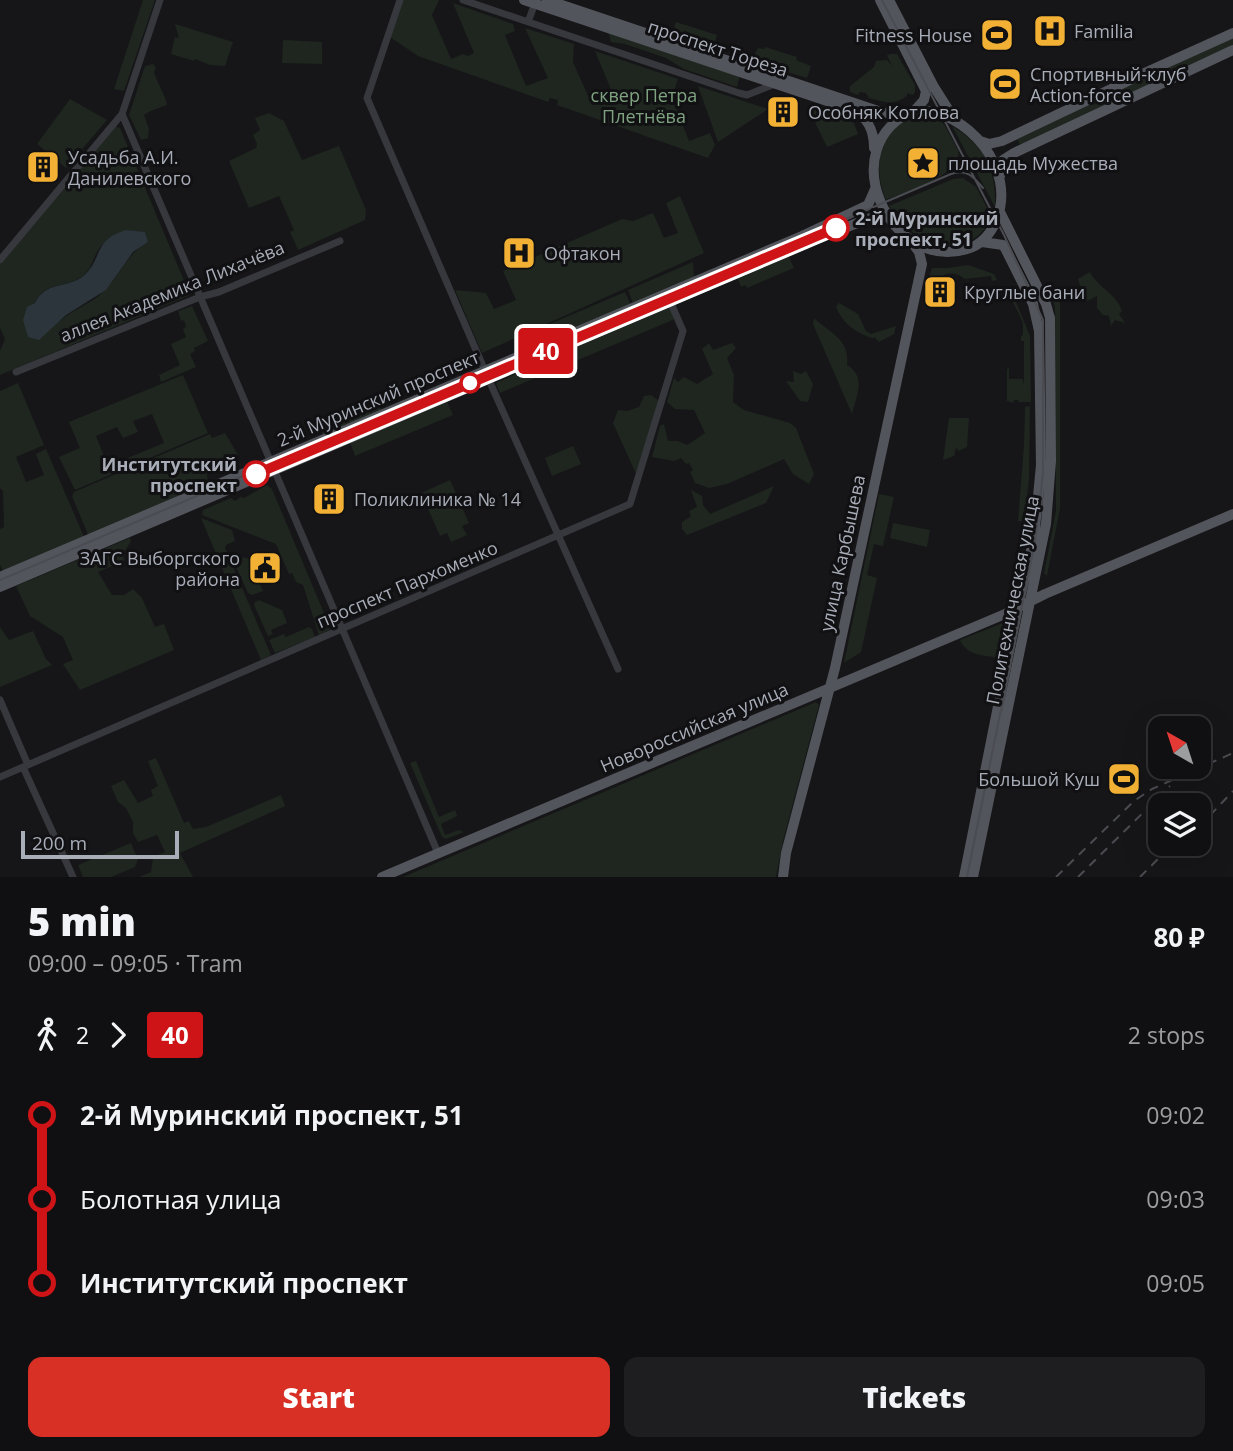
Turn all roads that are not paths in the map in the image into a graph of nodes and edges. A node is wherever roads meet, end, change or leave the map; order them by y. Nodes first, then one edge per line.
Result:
1 (160, 0) edge
2 (400, 0) edge
3 (463, 0) edge
4 (547, 0) edge
5 (880, 0) edge
6 (889, 0) edge
7 (529, 2) edge
8 (528, 22) junction
9 (1233, 33) edge
10 (1233, 50) edge
11 (775, 84) junction
12 (912, 111) junction
13 (122, 114) junction
14 (956, 121) junction
15 (979, 141) junction
16 (874, 152) junction
17 (1000, 176) junction
18 (875, 189) junction
19 (1000, 212) junction
20 (887, 214) junction
21 (909, 238) junction
22 (340, 241) dead end
23 (982, 242) junction
24 (0, 260) edge
25 (200, 297) junction
26 (670, 301) junction
27 (1039, 344) junction
28 (1051, 344) junction
29 (16, 372) dead end
30 (486, 374) junction
31 (273, 465) junction
32 (1233, 513) edge
33 (559, 535) junction
34 (0, 577) edge
35 (0, 587) edge
36 (1030, 599) junction
37 (1018, 606) junction
38 (343, 629) junction
39 (618, 668) dead end
40 (829, 687) junction
41 (0, 700) edge
42 (26, 766) junction
43 (0, 777) edge
44 (438, 853) junction
45 (73, 877) edge
46 (382, 877) edge
47 (783, 877) edge
48 (964, 877) edge
49 (973, 877) edge

1 - 13 street
2 - 30 street
3 - 8 street
4 - 12 main road, проспект Тореза
5 - 12 main road
6 - 14 main road
7 - 8 street
7 - 11 main road, проспект Тореза
8 - 11 street
9 - 15 main road
10 - 17 main road
11 - 16 main road, проспект Тореза
12 - 14 main road
12 - 16 main road
13 - 24 street
13 - 25 street
14 - 15 main road
15 - 17 main road
16 - 18 main road
17 - 19 main road
18 - 20 main road
18 - 30 main road, 2-й Муринский проспект
19 - 23 main road
19 - 28 main road, Политехническая улица
20 - 21 main road
20 - 26 main road, 2-й Муринский проспект
21 - 23 main road
21 - 40 main road, улица Карбышева
22 - 25 street, аллея Академика Лихачёва
23 - 27 main road, Политехническая улица
25 - 29 street, аллея Академика Лихачёва
25 - 31 street
26 - 30 main road, 2-й Муринский проспект
26 - 33 street, проспект Пархоменко
27 - 28 main road
27 - 37 main road, Политехническая улица
28 - 36 main road, Политехническая улица
30 - 31 main road, 2-й Муринский проспект
30 - 33 street
31 - 34 main road, 2-й Муринский проспект
31 - 35 main road, 2-й Муринский проспект
31 - 38 street
32 - 36 main road, Новороссийская улица
33 - 38 street, проспект Пархоменко
33 - 39 street
36 - 37 main road, Новороссийская улица
36 - 49 main road, Политехническая улица
37 - 40 main road, Новороссийская улица
37 - 48 main road, Политехническая улица
38 - 42 street, проспект Пархоменко
38 - 44 street
40 - 44 main road, Новороссийская улица
40 - 47 main road, улица Карбышева
41 - 42 street
42 - 43 street, проспект Пархоменко
42 - 45 street
44 - 46 main road, Новороссийская улица

